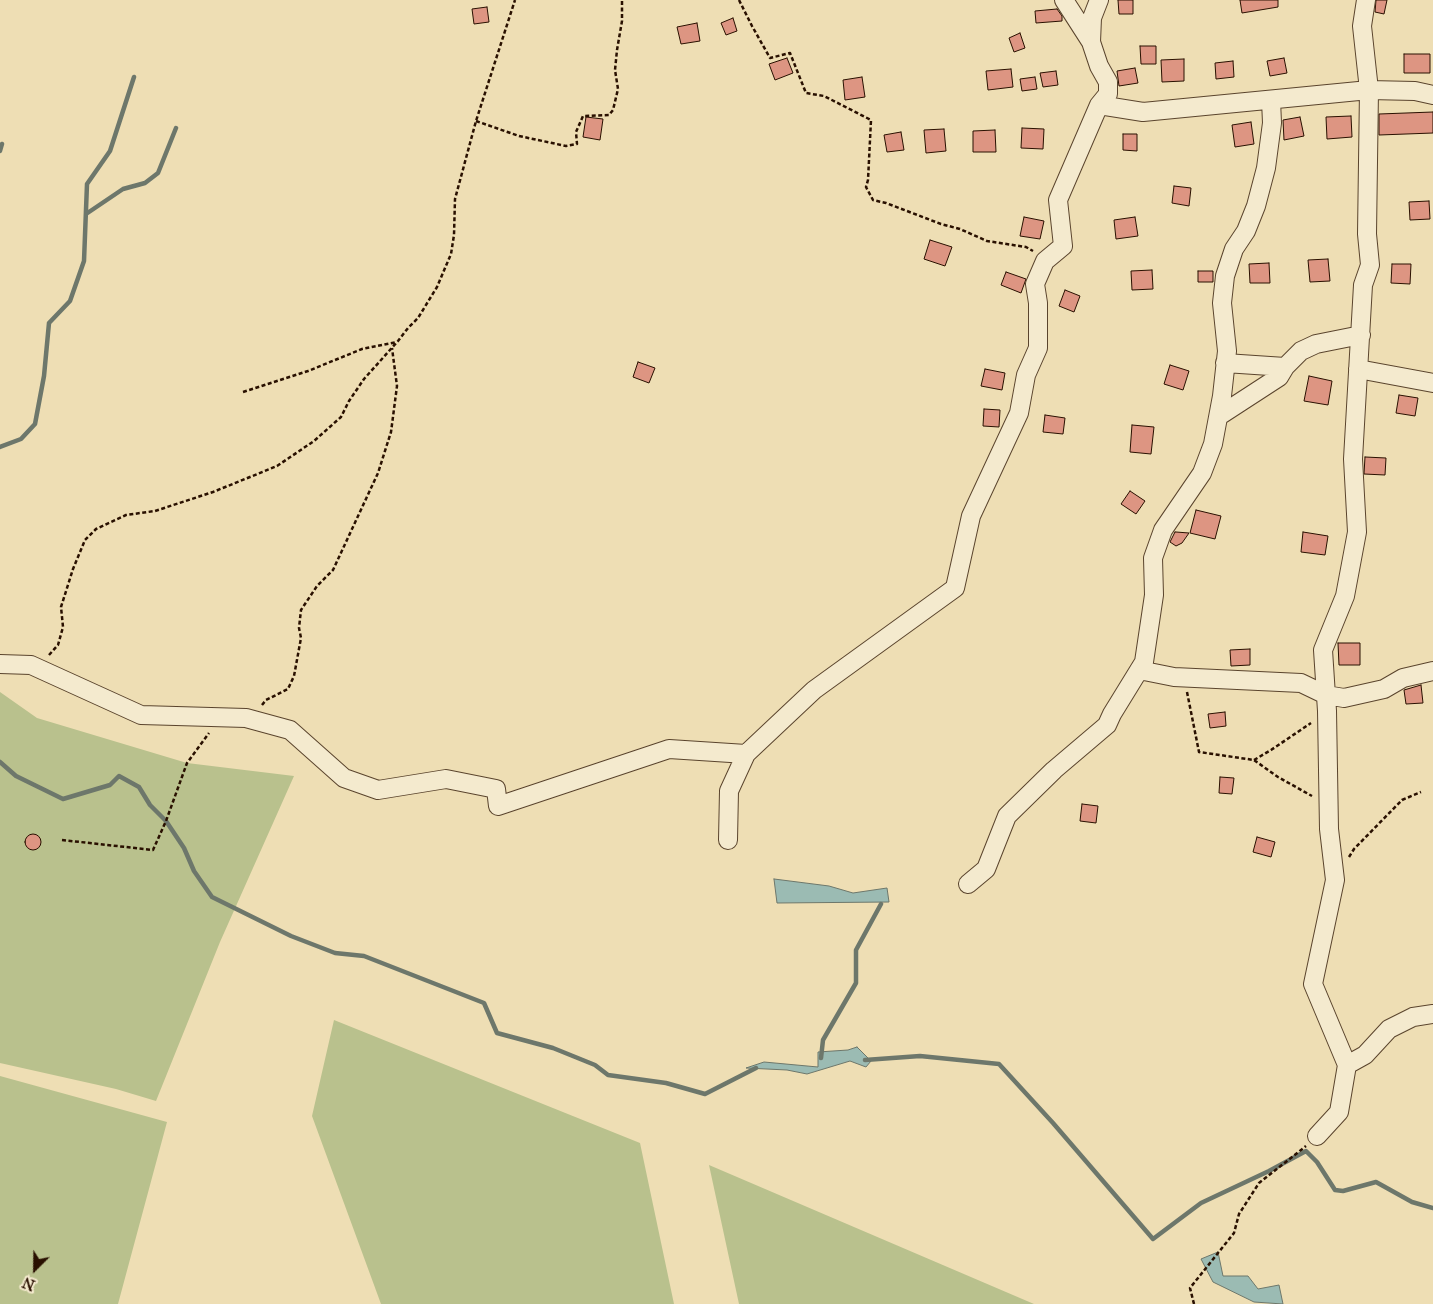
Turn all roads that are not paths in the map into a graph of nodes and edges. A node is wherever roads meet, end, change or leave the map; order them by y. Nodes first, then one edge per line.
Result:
1 (1064, 0) edge
2 (1099, 0) edge
3 (1366, 0) edge
4 (1090, 42) junction
5 (1370, 90) junction
6 (1433, 95) edge
7 (1271, 100) junction
8 (1099, 105) junction
9 (1361, 335) junction
10 (1225, 363) junction
11 (1285, 367) junction
12 (1358, 369) junction
13 (1433, 383) edge
14 (1219, 416) junction
15 (0, 664) edge
16 (1139, 670) junction
17 (1433, 671) edge
18 (1326, 703) junction
19 (746, 754) junction
20 (728, 840) dead end
21 (968, 884) dead end
22 (1433, 1014) edge
23 (1347, 1065) junction
24 (1317, 1136) road end

1 - 4 street
2 - 4 street
3 - 5 street
4 - 8 street
5 - 6 street
5 - 7 street
5 - 9 street
7 - 8 street
7 - 10 street
8 - 19 street
9 - 11 street
9 - 12 street
10 - 11 street
10 - 14 street
11 - 14 street
12 - 13 street
12 - 18 street
14 - 16 street
15 - 19 street
16 - 18 street
16 - 21 street
17 - 18 street
18 - 23 street
19 - 20 street
22 - 23 street
23 - 24 street

